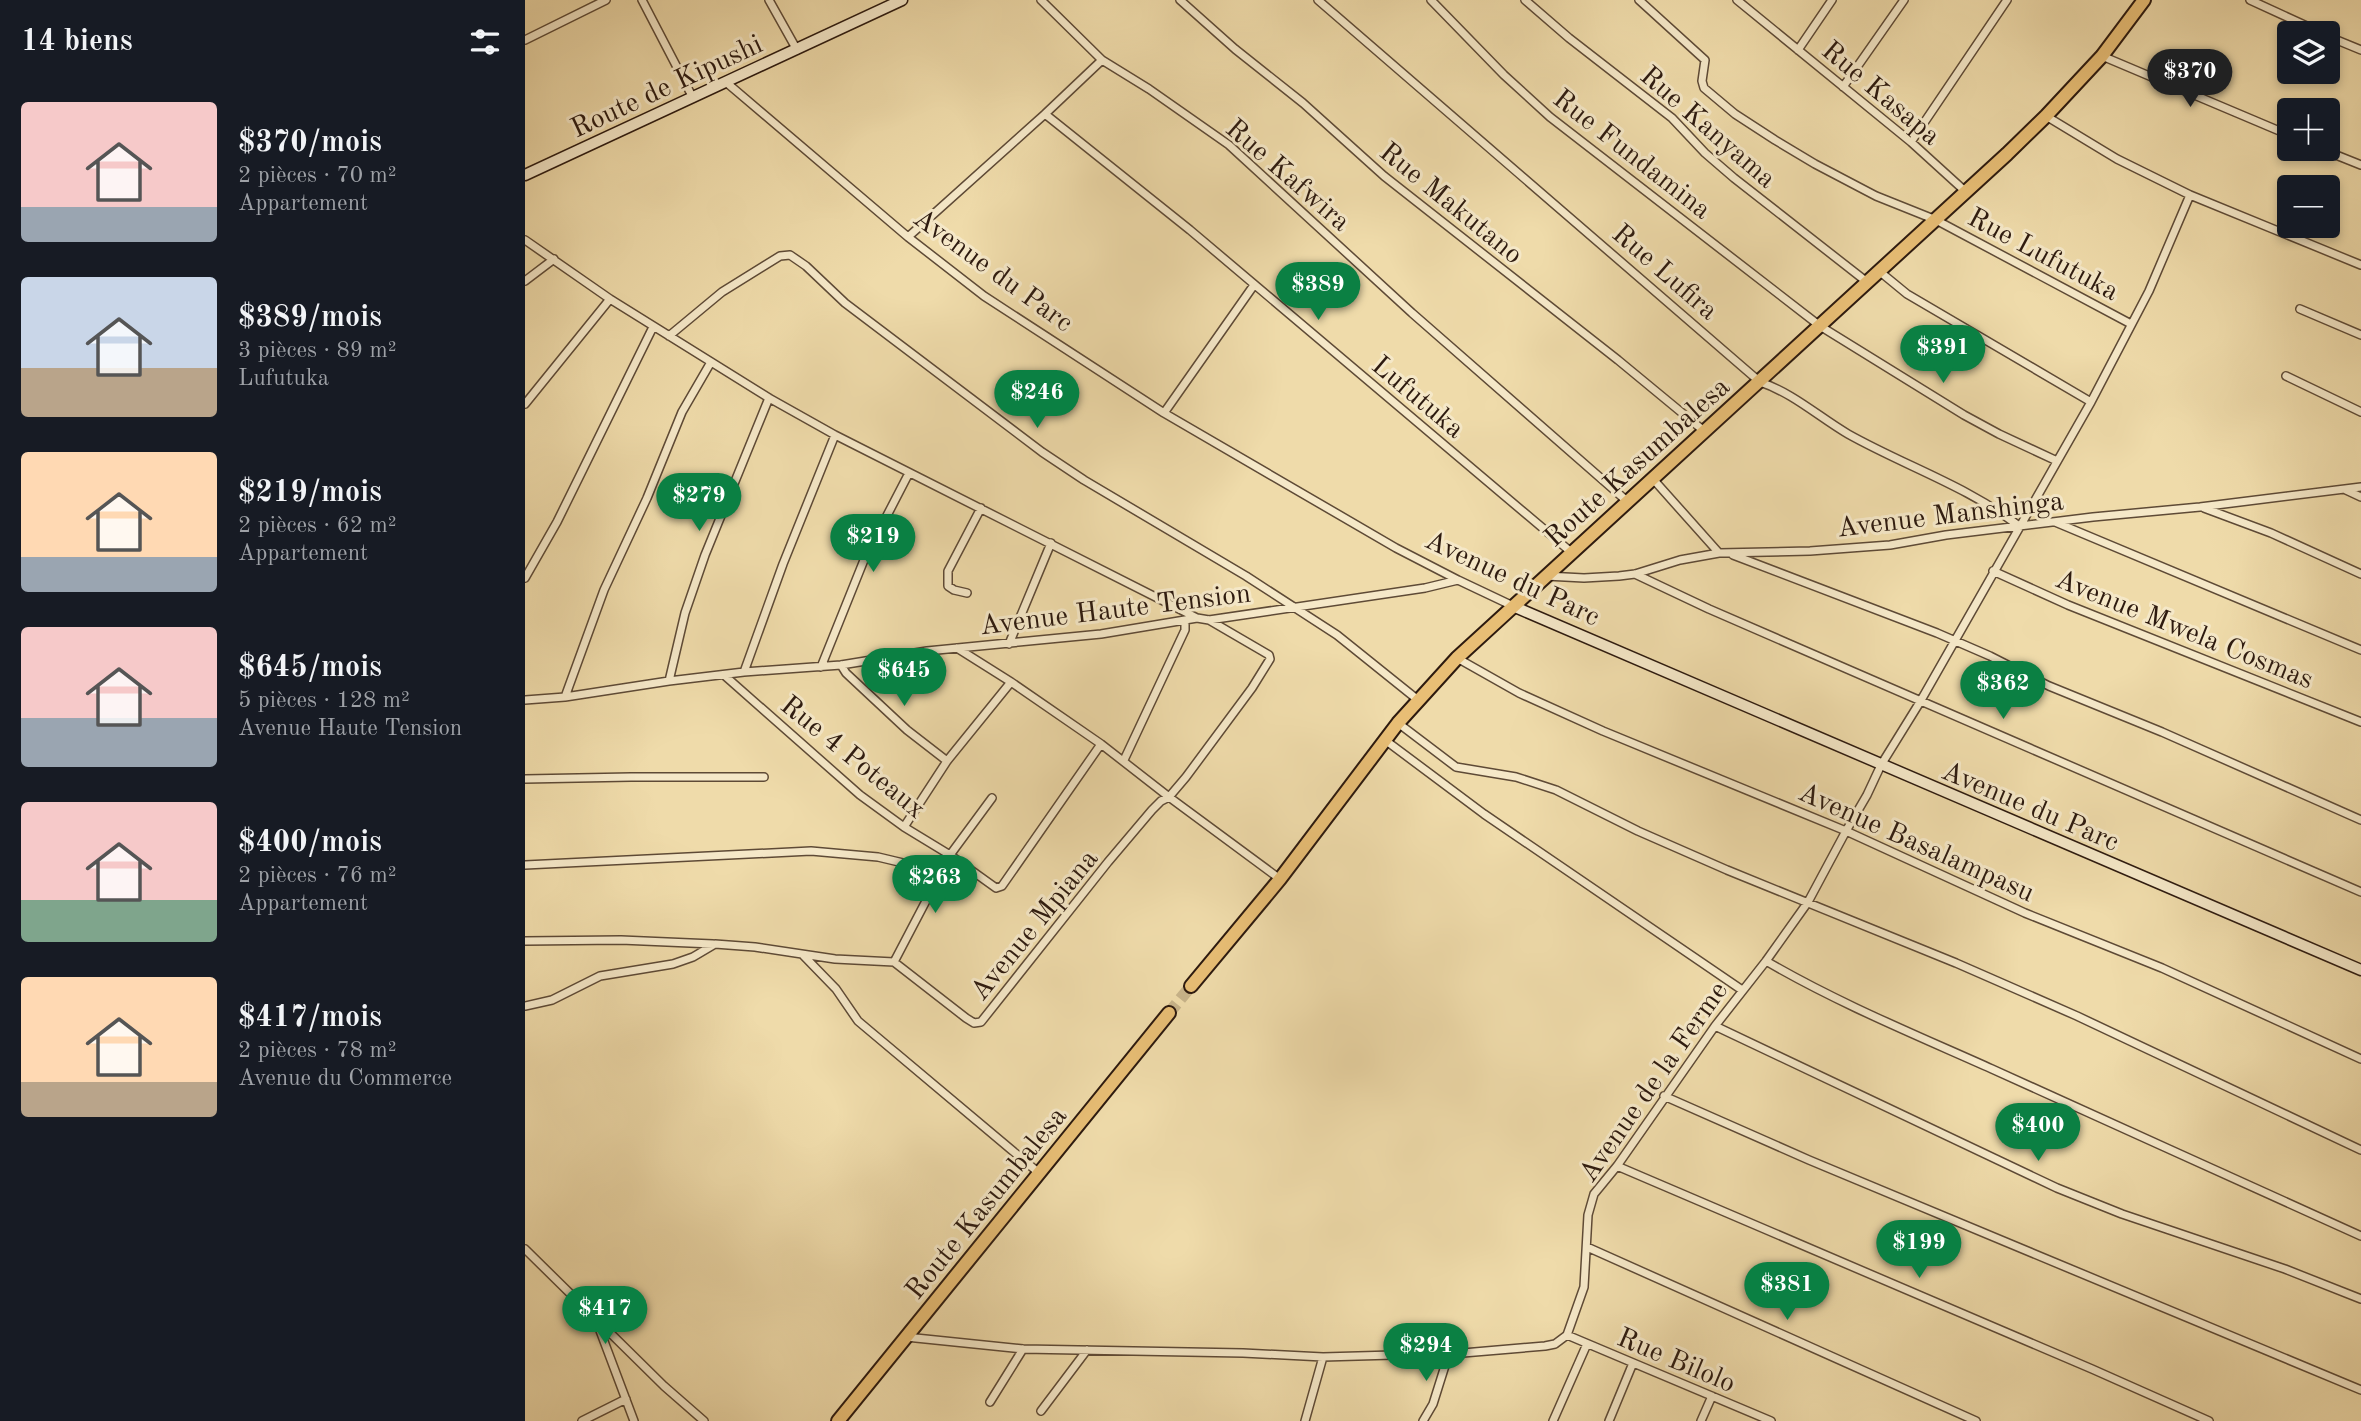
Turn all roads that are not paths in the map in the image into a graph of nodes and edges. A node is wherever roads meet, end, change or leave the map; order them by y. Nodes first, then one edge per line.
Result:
1 (606, 0) edge
2 (642, 0) edge
3 (769, 0) edge
4 (1041, 0) edge
5 (1180, 0) edge
6 (1318, 0) edge
7 (1431, 0) edge
8 (1525, 0) edge
9 (1639, 0) edge
10 (1832, 0) edge
11 (1904, 0) edge
12 (2007, 0) edge
13 (2144, 0) edge
14 (2250, 0) edge
15 (900, 1) edge
16 (1742, 2) edge
17 (2296, 21) edge
18 (525, 40) edge
19 (2340, 41) edge
20 (797, 50) junction
21 (1798, 50) junction
22 (2361, 50) edge
23 (2102, 56) junction
24 (1102, 60) junction
25 (727, 83) junction
26 (1843, 88) junction
27 (693, 98) junction
28 (1045, 114) junction
29 (2046, 116) junction
30 (2277, 130) edge
31 (1911, 142) junction
32 (2340, 157) edge
33 (2361, 165) edge
34 (525, 175) edge
35 (1967, 192) junction
36 (2190, 195) junction
37 (1936, 220) junction
38 (908, 237) junction
39 (525, 240) edge
40 (554, 259) junction
41 (2361, 265) edge
42 (1879, 271) junction
43 (525, 281) edge
44 (1867, 282) junction
45 (1254, 285) junction
46 (610, 299) junction
47 (2300, 309) dead end
48 (2131, 324) junction
49 (1820, 326) junction
50 (653, 327) junction
51 (2361, 335) edge
52 (669, 336) junction
53 (711, 362) junction
54 (2286, 376) dead end
55 (1760, 382) junction
56 (769, 398) junction
57 (2091, 402) junction
58 (525, 404) edge
59 (2361, 412) edge
60 (1164, 413) junction
61 (1705, 431) junction
62 (835, 435) junction
63 (2057, 461) junction
64 (909, 473) junction
65 (1653, 479) junction
66 (2361, 487) edge
67 (2346, 490) junction
68 (2361, 496) edge
69 (1627, 502) junction
70 (2200, 507) junction
71 (981, 508) junction
72 (2053, 522) junction
73 (2019, 526) junction
74 (1051, 543) junction
75 (1571, 552) junction
76 (1719, 553) junction
77 (1730, 554) junction
78 (1993, 571) junction
79 (1635, 574) junction
80 (2361, 574) edge
81 (1546, 576) junction
82 (525, 578) edge
83 (1458, 580) junction
84 (967, 593) dead end
85 (1291, 607) junction
86 (1515, 607) junction
87 (1197, 618) junction
88 (1185, 620) junction
89 (1209, 620) junction
90 (1954, 641) junction
91 (1009, 644) junction
92 (957, 648) junction
93 (2361, 650) edge
94 (1457, 658) junction
95 (841, 665) junction
96 (821, 667) junction
97 (744, 672) junction
98 (724, 675) junction
99 (669, 681) junction
100 (1011, 681) junction
101 (565, 697) junction
102 (525, 700) edge
103 (1418, 700) junction
104 (1920, 702) junction
105 (2361, 722) edge
106 (1398, 723) junction
107 (1385, 740) junction
108 (1101, 744) junction
109 (1123, 760) junction
110 (947, 761) junction
111 (1881, 765) junction
112 (764, 777) dead end
113 (525, 779) edge
114 (1169, 797) junction
115 (992, 798) dead end
116 (2361, 820) edge
117 (904, 827) junction
118 (1846, 831) junction
119 (950, 855) junction
120 (525, 864) edge
121 (941, 872) junction
122 (1280, 879) junction
123 (2361, 892) edge
124 (1808, 902) junction
125 (525, 941) edge
126 (715, 944) junction
127 (803, 954) junction
128 (1766, 961) junction
129 (894, 962) junction
130 (2361, 970) edge
131 (1191, 986) tunnel mouth
132 (1742, 990) junction
133 (525, 1006) edge
134 (1169, 1013) tunnel mouth
135 (1715, 1026) junction
136 (2361, 1059) edge
137 (1664, 1096) junction
138 (2361, 1150) edge
139 (1617, 1166) junction
140 (1039, 1173) junction
141 (2361, 1236) edge
142 (1587, 1247) junction
143 (525, 1249) edge
144 (2361, 1299) edge
145 (595, 1317) junction
146 (1567, 1335) junction
147 (906, 1336) junction
148 (1587, 1344) junction
149 (1023, 1349) junction
150 (1087, 1350) junction
151 (1448, 1353) junction
152 (1323, 1357) junction
153 (1633, 1363) junction
154 (2361, 1390) edge
155 (1712, 1396) junction
156 (626, 1399) junction
157 (990, 1402) dead end
158 (1041, 1411) dead end
159 (582, 1421) edge
160 (634, 1421) edge
161 (705, 1421) edge
162 (838, 1421) edge
163 (1305, 1421) edge
164 (1423, 1421) edge
165 (1553, 1421) edge
166 (1609, 1421) edge
167 (1702, 1421) edge
168 (1771, 1421) edge
169 (1976, 1421) edge
170 (2209, 1421) edge

1 - 18 street
2 - 27 street
3 - 20 street
4 - 24 street, Rue Kafwira
5 - 61 street, Rue Makutano
6 - 55 street, Rue Lufira
7 - 49 street, Rue Fundamina
8 - 44 street, Rue Kanyama
9 - 37 street, Rue Lufutuka
10 - 21 street
11 - 26 street
12 - 31 street
13 - 23 highway, Route Kasumbalesa
14 - 17 street
15 - 20 street, Route de Kipushi
16 - 21 street, Rue Kasapa
19 - 22 street
20 - 25 street, Route de Kipushi
21 - 26 street, Rue Kasapa
23 - 29 highway, Route Kasumbalesa
23 - 30 street
24 - 28 street
24 - 69 street, Rue Kafwira
25 - 27 street, Route de Kipushi
25 - 38 street, Avenue du Parc
26 - 31 street, Rue Kasapa
27 - 34 street, Route de Kipushi
28 - 38 street
28 - 45 street, Lufutuka
29 - 35 highway, Route Kasumbalesa
29 - 36 street
31 - 35 street, Rue Kasapa
32 - 33 street
35 - 37 highway, Route Kasumbalesa
36 - 41 street
36 - 48 street, Avenue de la Ferme
37 - 42 highway, Route Kasumbalesa
37 - 48 street, Rue Lufutuka
38 - 60 street, Avenue du Parc
39 - 40 street
40 - 43 street
40 - 46 street
42 - 44 highway, Route Kasumbalesa
42 - 57 street
44 - 49 highway, Route Kasumbalesa
45 - 60 street
45 - 75 street, Lufutuka
46 - 50 street
46 - 58 street
47 - 51 street
48 - 57 street, Avenue de la Ferme
49 - 55 highway, Route Kasumbalesa
49 - 63 street
50 - 52 street
50 - 82 street
52 - 53 street
52 - 85 street
53 - 56 street
53 - 101 street
54 - 59 street
55 - 61 highway, Route Kasumbalesa
55 - 73 street, Rue Lufira
56 - 62 street
56 - 99 street
57 - 63 street, Avenue de la Ferme
60 - 83 street, Avenue du Parc
61 - 65 highway, Route Kasumbalesa
62 - 64 street
62 - 97 street
63 - 73 street, Avenue de la Ferme
64 - 71 street
64 - 96 street
65 - 69 highway, Route Kasumbalesa
65 - 76 street
66 - 67 street, Avenue Manshinga
67 - 68 street
67 - 70 street, Avenue Manshinga
69 - 75 highway, Route Kasumbalesa
70 - 72 street, Avenue Manshinga
70 - 80 street
71 - 74 street
71 - 84 street
72 - 73 street, Avenue Manshinga
72 - 93 street
73 - 77 street, Avenue Manshinga
73 - 78 street, Avenue de la Ferme
74 - 87 street
74 - 91 street
75 - 81 highway, Route Kasumbalesa
76 - 77 street, Avenue Manshinga
76 - 79 street, Avenue Manshinga
77 - 90 street
78 - 90 street, Avenue de la Ferme
78 - 105 street, Avenue Mwela Cosmas
79 - 81 street, Avenue Manshinga
79 - 104 street
81 - 86 highway, Route Kasumbalesa
83 - 85 street, Avenue Haute Tension
83 - 86 street, Avenue du Parc
85 - 89 street, Avenue Haute Tension
85 - 103 street
86 - 94 highway, Route Kasumbalesa
86 - 111 street, Avenue du Parc
87 - 88 street, Avenue Haute Tension
87 - 89 street, Avenue Haute Tension
88 - 91 street, Avenue Haute Tension
88 - 109 street
89 - 114 street, Avenue Mpiana
90 - 104 street, Avenue de la Ferme
90 - 116 street
91 - 92 street, Avenue Haute Tension
92 - 95 street, Avenue Haute Tension
92 - 100 street
94 - 103 highway, Route Kasumbalesa
94 - 118 street, Avenue Basalampasu
95 - 96 street, Avenue Haute Tension
95 - 110 street
96 - 97 street, Avenue Haute Tension
97 - 98 street, Avenue Haute Tension
98 - 99 street, Avenue Haute Tension
98 - 117 street, Rue 4 Poteaux
99 - 101 street, Avenue Haute Tension
100 - 108 street
100 - 110 street
101 - 102 street, Avenue Haute Tension
103 - 106 highway, Route Kasumbalesa
104 - 111 street, Avenue de la Ferme
104 - 123 street
106 - 107 highway, Route Kasumbalesa
106 - 124 street
107 - 122 highway, Route Kasumbalesa
107 - 132 street
108 - 109 street
108 - 119 street, Rue 4 Poteaux
109 - 114 street
110 - 117 street
111 - 118 street, Avenue de la Ferme
111 - 130 street, Avenue du Parc
112 - 113 street
114 - 122 street
114 - 129 street, Avenue Mpiana
115 - 119 street
117 - 119 street, Rue 4 Poteaux
118 - 124 street, Avenue de la Ferme
118 - 136 street, Avenue Basalampasu
119 - 121 street
120 - 121 street
121 - 129 street
122 - 131 highway, Route Kasumbalesa
124 - 128 street, Avenue de la Ferme
124 - 138 street
125 - 126 street
126 - 127 street
126 - 133 street
127 - 129 street
127 - 140 street
128 - 132 street, Avenue de la Ferme
128 - 141 street
132 - 135 street, Avenue de la Ferme
134 - 140 highway, Route Kasumbalesa
135 - 137 street, Avenue de la Ferme
135 - 144 street
137 - 139 street, Avenue de la Ferme
137 - 154 street
139 - 142 street, Avenue de la Ferme
139 - 170 street
140 - 147 highway, Route Kasumbalesa
142 - 146 street, Avenue de la Ferme
142 - 169 street
143 - 145 street
145 - 156 street
145 - 161 street
146 - 148 street, Rue Bilolo
146 - 151 street
147 - 149 street
147 - 162 highway, Route Kasumbalesa
148 - 153 street, Rue Bilolo
148 - 165 street
149 - 150 street
149 - 157 street
150 - 152 street
150 - 158 street
151 - 152 street
151 - 164 street
152 - 163 street
153 - 155 street, Rue Bilolo
153 - 166 street
155 - 167 street
155 - 168 street, Rue Bilolo
156 - 159 street
156 - 160 street

